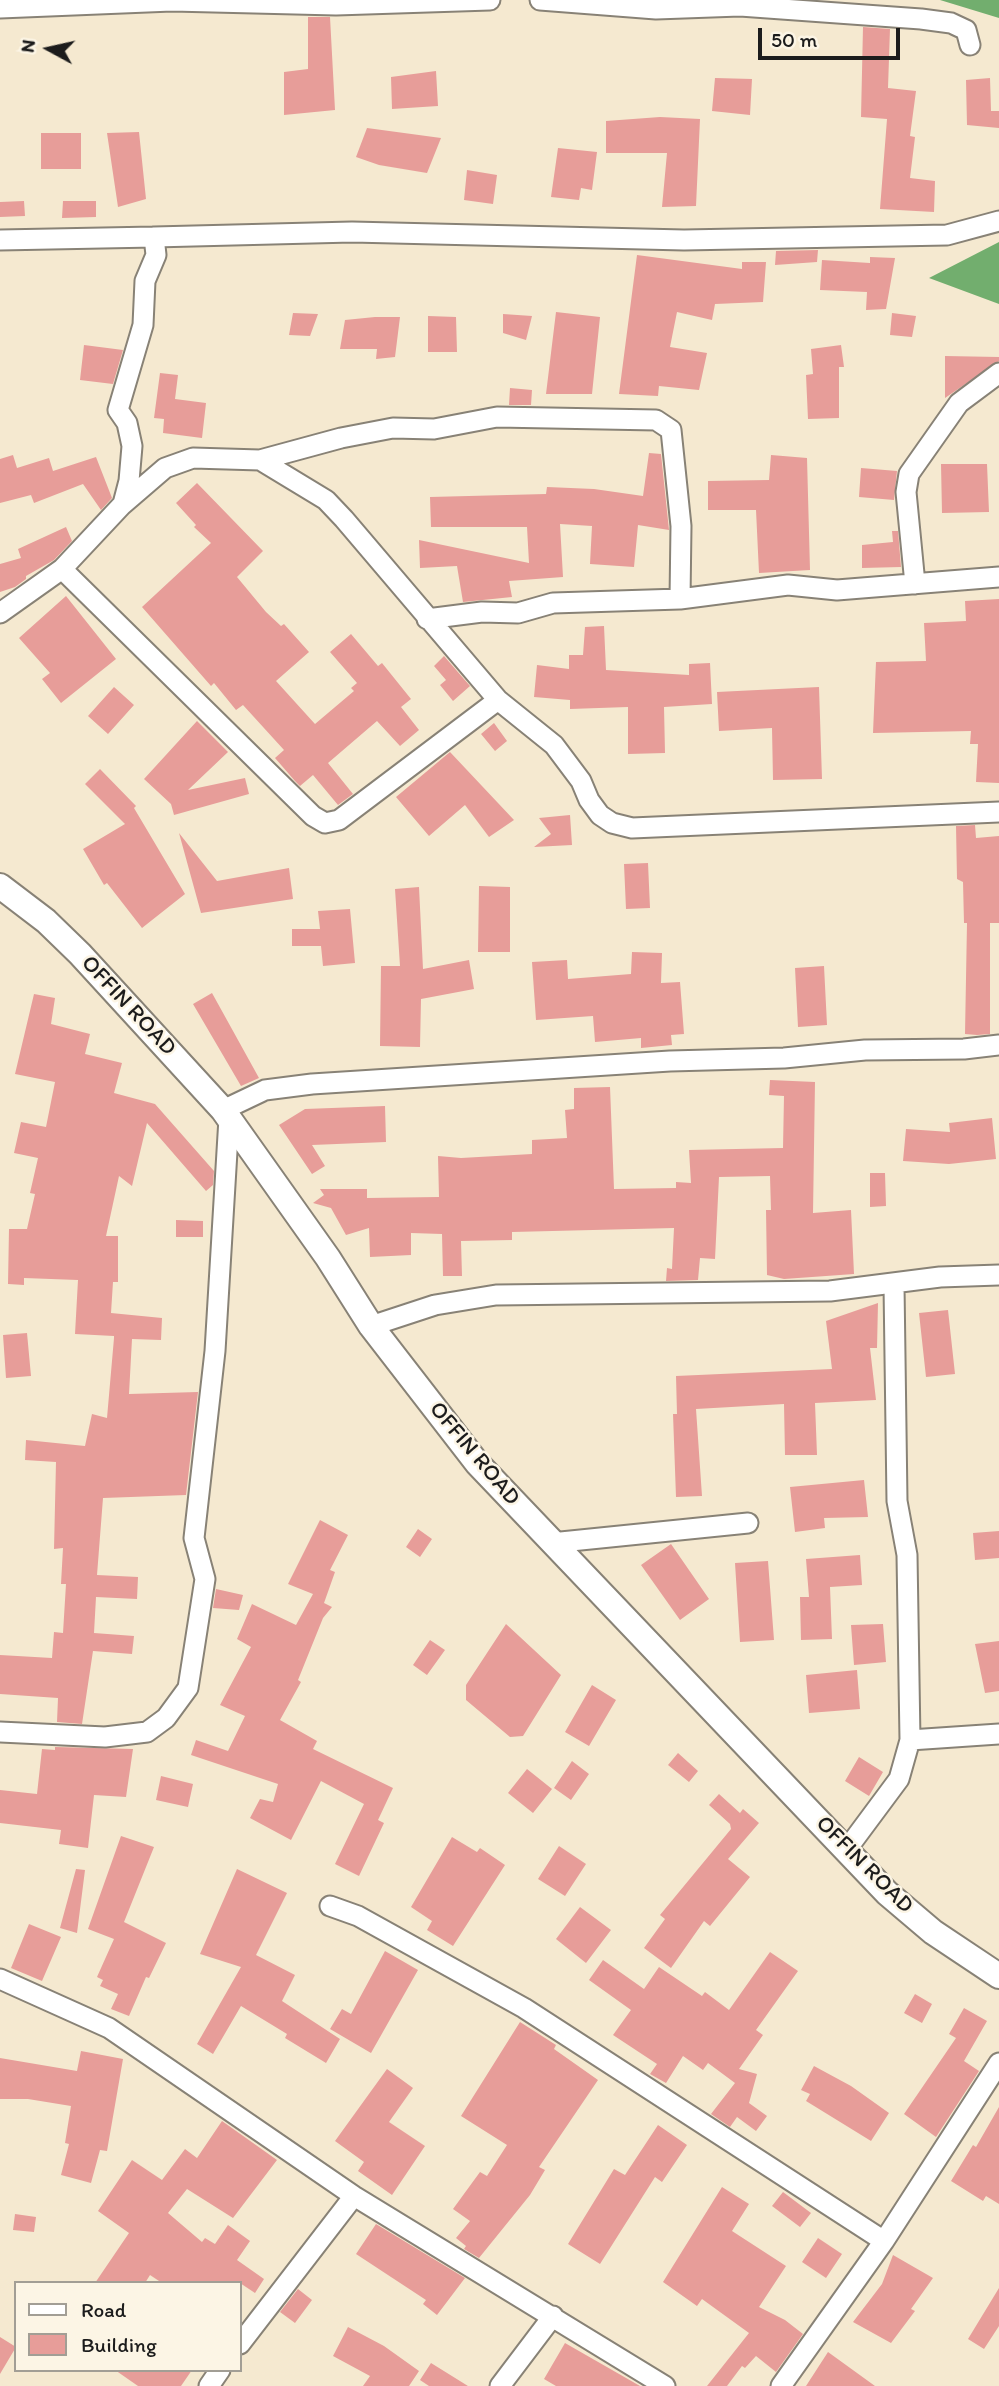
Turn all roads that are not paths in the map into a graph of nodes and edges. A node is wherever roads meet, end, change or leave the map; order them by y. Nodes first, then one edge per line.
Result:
1 (491, 0) edge
2 (540, 0) edge
3 (0, 8) edge
4 (970, 45) dead end
5 (999, 221) edge
6 (155, 237) junction
7 (0, 240) edge
8 (999, 373) edge
9 (260, 460) junction
10 (122, 505) junction
11 (62, 569) junction
12 (999, 578) edge
13 (915, 584) junction
14 (680, 599) junction
15 (0, 613) edge
16 (427, 619) junction
17 (498, 700) junction
18 (999, 812) edge
19 (0, 886) edge
20 (999, 1045) edge
21 (226, 1114) junction
22 (999, 1275) edge
23 (894, 1285) junction
24 (371, 1326) junction
25 (747, 1523) dead end
26 (551, 1543) junction
27 (0, 1732) edge
28 (999, 1734) edge
29 (910, 1740) junction
30 (847, 1849) junction
31 (330, 1906) dead end
32 (999, 1976) edge
33 (0, 1979) edge
34 (999, 2063) edge
35 (354, 2196) junction
36 (884, 2241) junction
37 (553, 2316) junction
38 (242, 2341) edge
39 (500, 2386) edge
40 (665, 2386) edge
41 (781, 2386) edge

1 - 3 street
2 - 4 street
5 - 6 street
6 - 7 street
6 - 10 street
8 - 13 street
9 - 10 street
9 - 14 street
9 - 16 street
10 - 11 street
11 - 15 street
11 - 17 street
12 - 13 street
13 - 14 street
14 - 16 street
16 - 17 street
17 - 18 street
19 - 21 street, OFFIN ROAD
20 - 21 street
21 - 24 street, OFFIN ROAD
21 - 27 street
22 - 23 street
23 - 24 street
23 - 29 street
24 - 26 street, OFFIN ROAD
25 - 26 street
26 - 30 street, OFFIN ROAD
28 - 29 street
29 - 30 street
30 - 32 street, OFFIN ROAD
31 - 36 street
33 - 35 street
34 - 36 street
35 - 37 street
35 - 38 street
36 - 41 street
37 - 39 street
37 - 40 street

